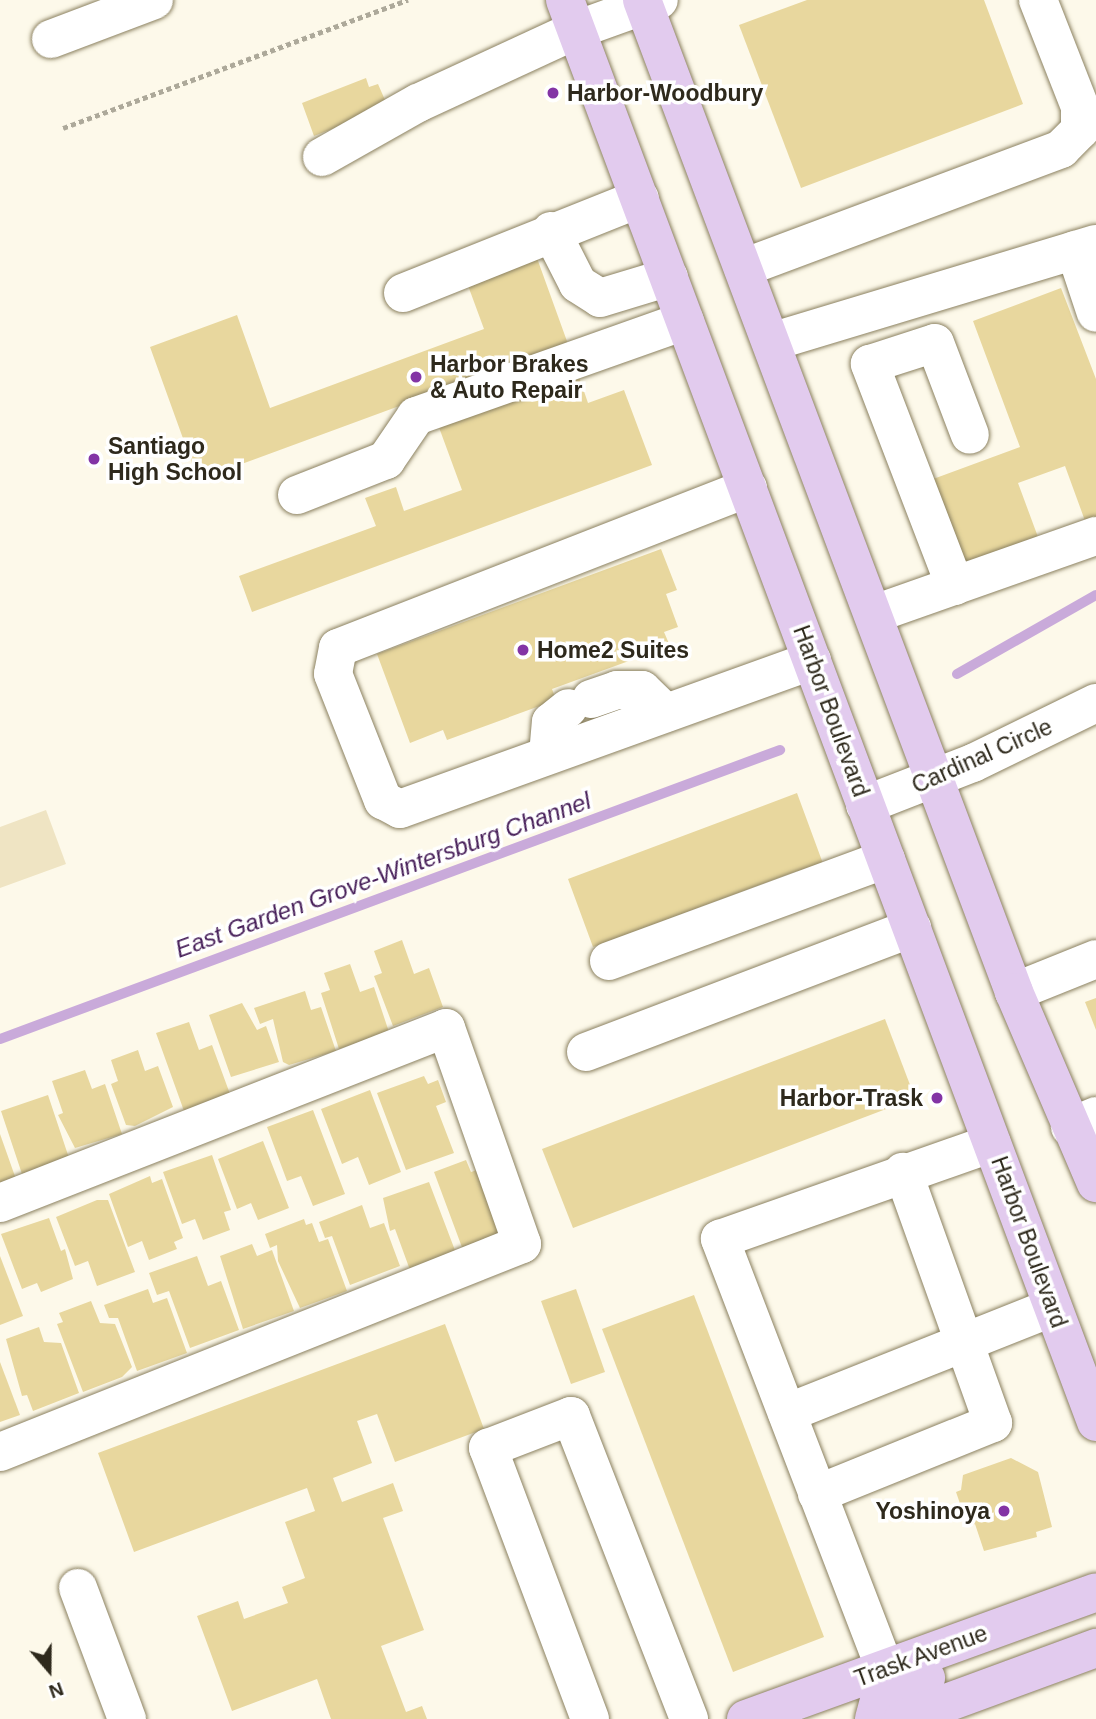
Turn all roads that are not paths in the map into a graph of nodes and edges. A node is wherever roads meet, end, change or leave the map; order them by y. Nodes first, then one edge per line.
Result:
1 (154, 0) edge
2 (1038, 0) edge
3 (648, 2) edge
4 (570, 15) edge
5 (51, 39) dead end
6 (322, 157) dead end
7 (640, 198) junction
8 (551, 231) junction
9 (1086, 247) edge
10 (743, 268) junction
11 (669, 277) junction
12 (404, 293) dead end
13 (1096, 313) edge
14 (685, 321) junction
15 (771, 342) junction
16 (970, 435) dead end
17 (748, 488) junction
18 (298, 495) dead end
19 (1096, 536) edge
20 (955, 586) junction
21 (874, 614) junction
22 (812, 661) junction
23 (1096, 702) edge
24 (666, 713) junction
25 (548, 755) junction
26 (936, 779) junction
27 (866, 805) junction
28 (886, 859) junction
29 (912, 928) junction
30 (1096, 959) edge
31 (609, 961) dead end
32 (1014, 992) junction
33 (586, 1052) dead end
34 (1083, 1121) edge
35 (992, 1143) junction
36 (903, 1172) junction
37 (1096, 1183) edge
38 (0, 1203) edge
39 (1053, 1307) junction
40 (967, 1341) junction
41 (787, 1413) junction
42 (1096, 1422) edge
43 (0, 1452) edge
44 (817, 1493) junction
45 (78, 1588) dead end
46 (1096, 1592) edge
47 (960, 1642) junction
48 (1096, 1648) edge
49 (885, 1669) junction
50 (127, 1719) edge
51 (590, 1719) edge
52 (689, 1719) edge
53 (746, 1719) edge
54 (874, 1719) edge
55 (904, 1719) edge

1 - 5 street
2 - 10 street
3 - 4 street
3 - 10 main road
4 - 6 street
4 - 7 main road, Harbor Boulevard
7 - 8 street
7 - 11 main road, Harbor Boulevard
8 - 11 street
8 - 12 street
9 - 13 street
9 - 15 street
10 - 15 main road
11 - 14 main road, Harbor Boulevard
14 - 17 main road, Harbor Boulevard
14 - 18 street
15 - 21 main road
16 - 20 street
17 - 22 main road, Harbor Boulevard
17 - 25 street
19 - 20 street
20 - 21 street
21 - 26 main road
22 - 24 street
22 - 27 main road, Harbor Boulevard
23 - 26 street, Cardinal Circle
24 - 25 street
24 - 25 street
26 - 27 street, Cardinal Circle
26 - 32 main road
27 - 28 main road, Harbor Boulevard
28 - 29 main road, Harbor Boulevard
28 - 31 street
29 - 33 street
29 - 35 main road, Harbor Boulevard
30 - 32 street
32 - 34 main road
34 - 37 main road
35 - 36 street
35 - 39 main road, Harbor Boulevard
36 - 40 street
36 - 41 street
38 - 43 street
39 - 40 street
39 - 42 main road, Harbor Boulevard
40 - 41 street
40 - 44 street
41 - 44 street
44 - 49 street
45 - 50 street
46 - 47 main road, Trask Avenue
47 - 49 main road, Trask Avenue
47 - 54 main road
48 - 55 main road
49 - 53 main road, Trask Avenue
51 - 52 street

